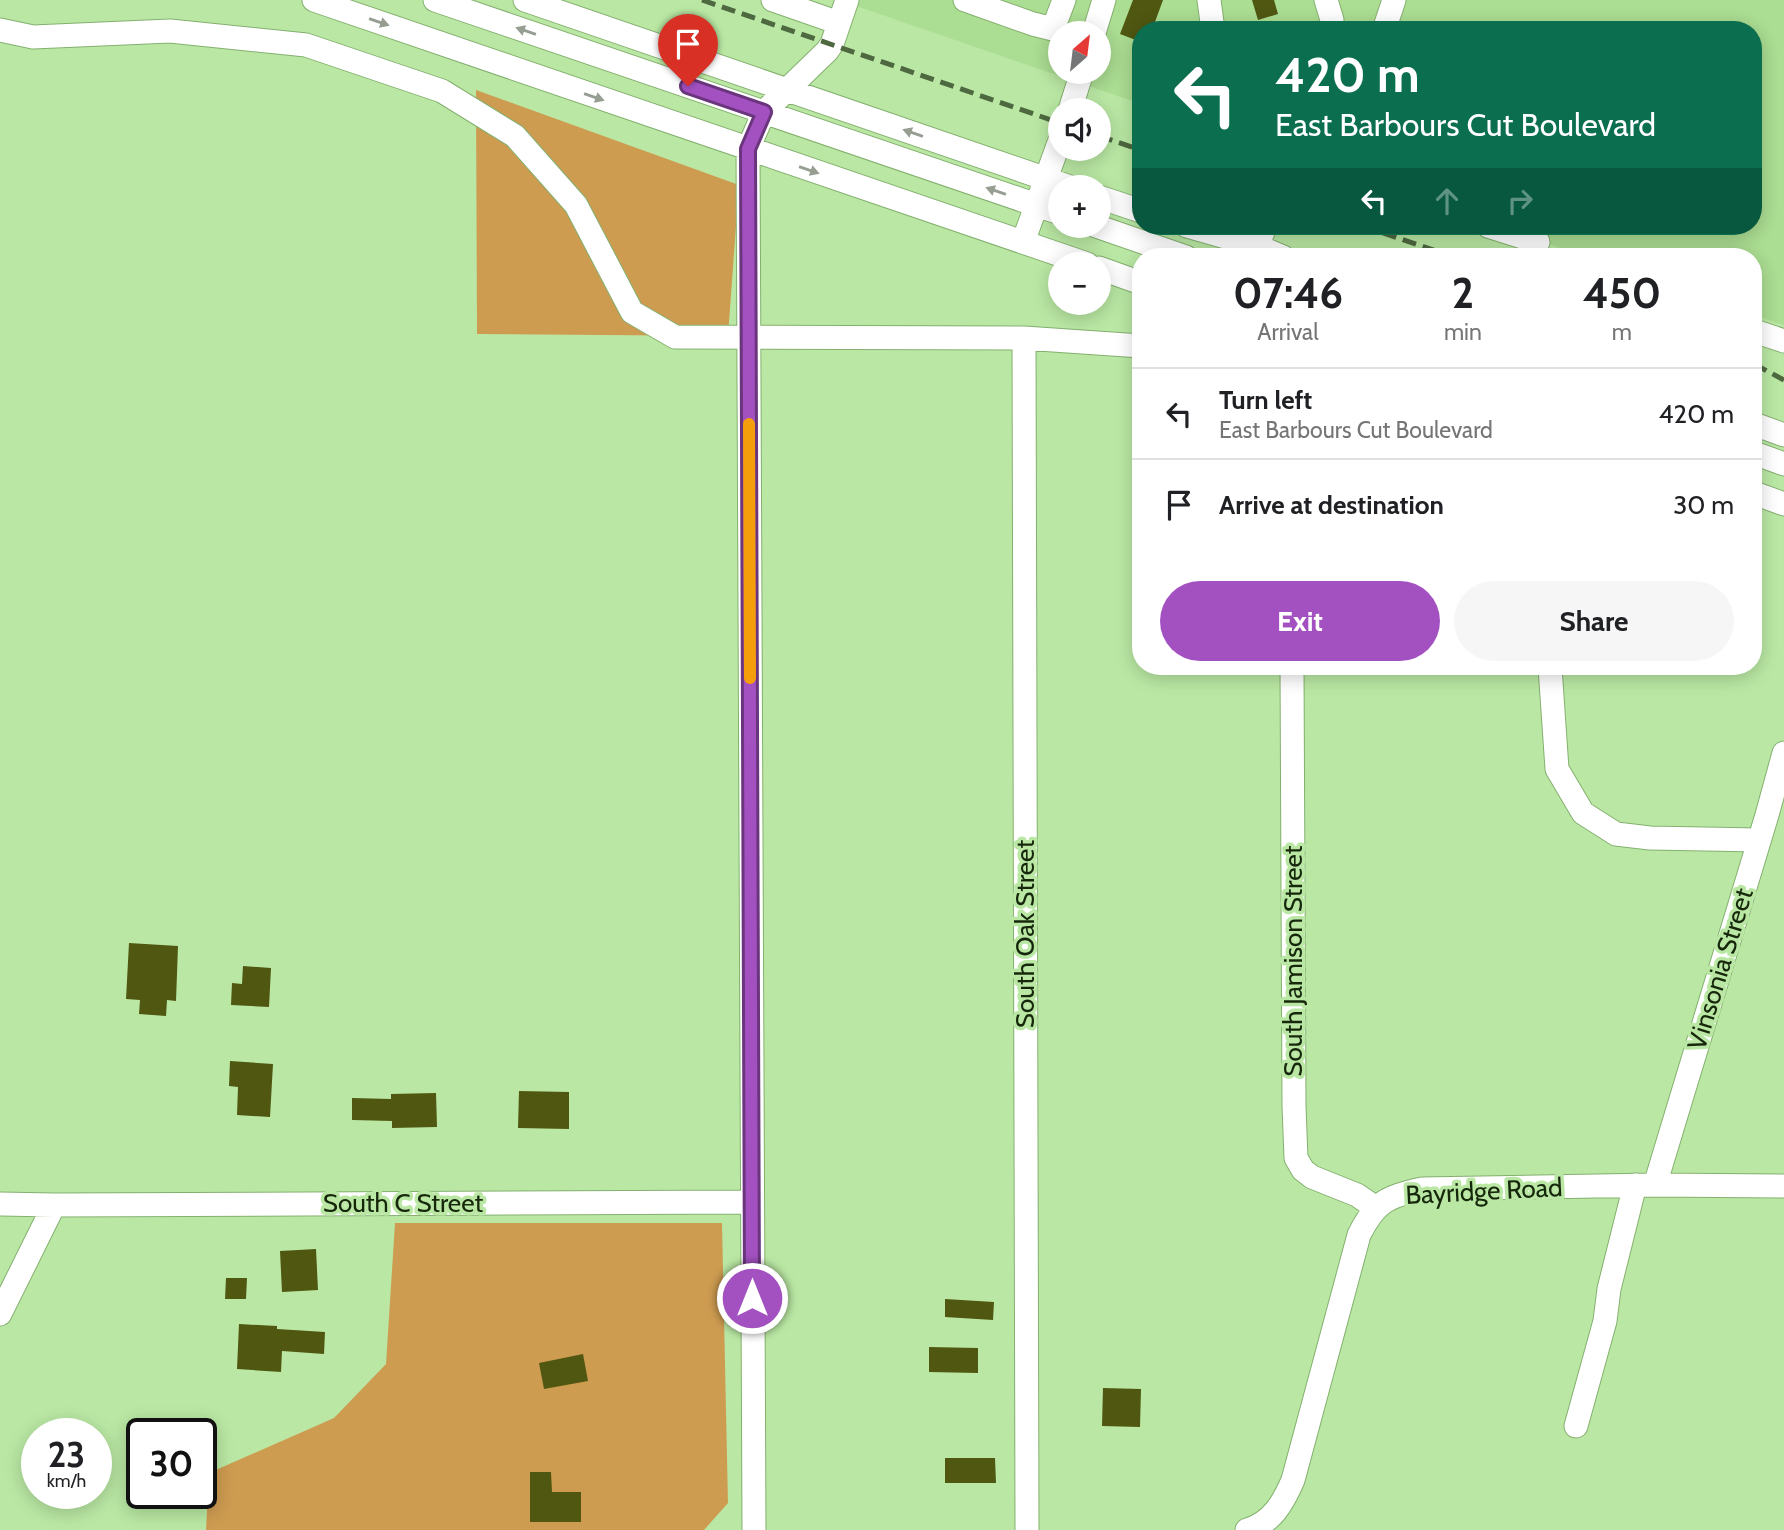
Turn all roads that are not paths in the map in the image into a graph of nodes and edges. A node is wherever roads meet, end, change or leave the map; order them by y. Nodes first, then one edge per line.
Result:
1 (314, 0) edge
2 (435, 0) edge
3 (525, 0) edge
4 (773, 0) edge
5 (847, 0) edge
6 (965, 0) edge
7 (1064, 0) edge
8 (1104, 0) edge
9 (1209, 0) edge
10 (1326, 0) edge
11 (1394, 0) edge
12 (485, 17) junction
13 (1098, 21) edge
14 (1212, 21) edge
15 (1332, 21) edge
16 (1387, 21) edge
17 (839, 23) junction
18 (0, 30) edge
19 (473, 55) junction
20 (787, 90) junction
21 (764, 112) junction
22 (748, 149) junction
23 (1052, 161) edge
24 (1046, 179) junction
25 (1111, 201) edge
26 (1037, 205) junction
27 (1132, 208) edge
28 (1048, 209) edge
29 (1111, 231) edge
30 (1225, 235) edge
31 (1518, 235) edge
32 (1023, 242) junction
33 (1542, 242) edge
34 (1259, 243) edge
35 (1160, 248) edge
36 (1052, 252) edge
37 (1111, 272) edge
38 (1132, 280) edge
39 (1762, 334) edge
40 (748, 336) junction
41 (1024, 338) junction
42 (1784, 341) edge
43 (1132, 345) edge
44 (1762, 427) edge
45 (1784, 435) edge
46 (1762, 456) edge
47 (1784, 464) edge
48 (1762, 496) edge
49 (1784, 504) edge
50 (1292, 675) edge
51 (1551, 675) edge
52 (1784, 753) edge
53 (1759, 840) junction
54 (1645, 1185) junction
55 (1784, 1186) edge
56 (752, 1202) junction
57 (0, 1204) edge
58 (54, 1205) junction
59 (1376, 1208) junction
60 (0, 1314) edge
61 (1576, 1426) dead end
62 (754, 1530) edge
63 (1027, 1530) edge
64 (1247, 1530) edge

1 -> 19 street
2 - 12 street
3 - 20 street
4 - 17 street
5 - 17 street
6 - 7 street
8 - 13 street
9 - 14 street
10 - 15 street
11 - 16 street
12 - 19 street
21 -> 12 street
17 - 20 street
18 - 40 street
19 -> 22 street
20 - 21 street
24 -> 20 street
21 - 22 street
26 -> 21 street
22 -> 32 street
22 - 40 street
23 - 24 street
24 - 26 street
25 - 27 street
26 - 28 street
26 - 32 street
29 - 35 street
30 - 34 street
31 - 33 street
32 - 36 street
37 - 38 street
39 - 42 street
40 - 41 street
40 - 56 street
41 - 43 street
41 - 63 street, South Oak Street
44 - 45 street
46 - 47 street
48 - 49 street
50 - 59 street, South Jamison Street
51 - 53 street
52 - 53 street, Vinsonia Street
53 - 54 street, Vinsonia Street
54 - 55 street, Bayridge Road
54 - 59 street, Bayridge Road
54 - 61 street, Vinsonia Street
56 - 58 street, South C Street
56 - 62 street
57 - 58 street, South C Street
58 - 60 street
59 - 64 street, Bayridge Road

